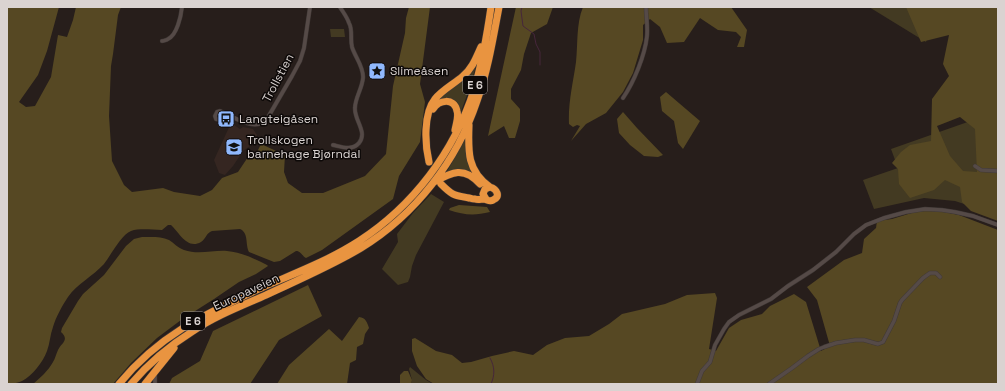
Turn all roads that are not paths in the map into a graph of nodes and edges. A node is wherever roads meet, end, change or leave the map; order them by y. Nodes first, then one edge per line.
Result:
1 (182, 7) edge
2 (310, 7) edge
3 (340, 7) edge
4 (491, 7) edge
5 (499, 7) edge
6 (646, 7) edge
7 (488, 29) junction
8 (162, 41) dead end
9 (623, 98) dead end
10 (231, 116) dead end
11 (428, 116) junction
12 (469, 121) junction
13 (453, 138) junction
14 (333, 145) dead end
15 (429, 162) dead end
16 (974, 166) dead end
17 (998, 171) edge
18 (432, 184) junction
19 (441, 184) dead end
20 (486, 192) junction
21 (998, 225) edge
22 (940, 277) dead end
23 (182, 338) junction
24 (156, 370) junction
25 (119, 384) edge
26 (131, 384) edge
27 (145, 384) edge
28 (155, 384) edge
29 (696, 384) edge
30 (769, 384) edge

1 - 8 street
2 - 10 street, Trollstien
3 - 14 street
4 - 7 highway, E 6
5 - 12 highway, E 6
6 - 9 street
7 - 11 highway, E 6
7 - 13 highway, E 6
11 - 13 highway, E 6
11 - 15 highway, E 6
12 - 18 highway, E 6
12 - 20 highway, E 6
13 - 25 highway, Europaveien / E 6
16 - 17 street
18 - 20 highway, E 6
18 - 23 highway, Europaveien / E 6
19 - 20 highway
21 - 29 street
22 - 30 street
23 - 24 highway, E 6
23 - 26 highway, Europaveien / E 6
24 - 27 highway, E 6
24 - 28 street

